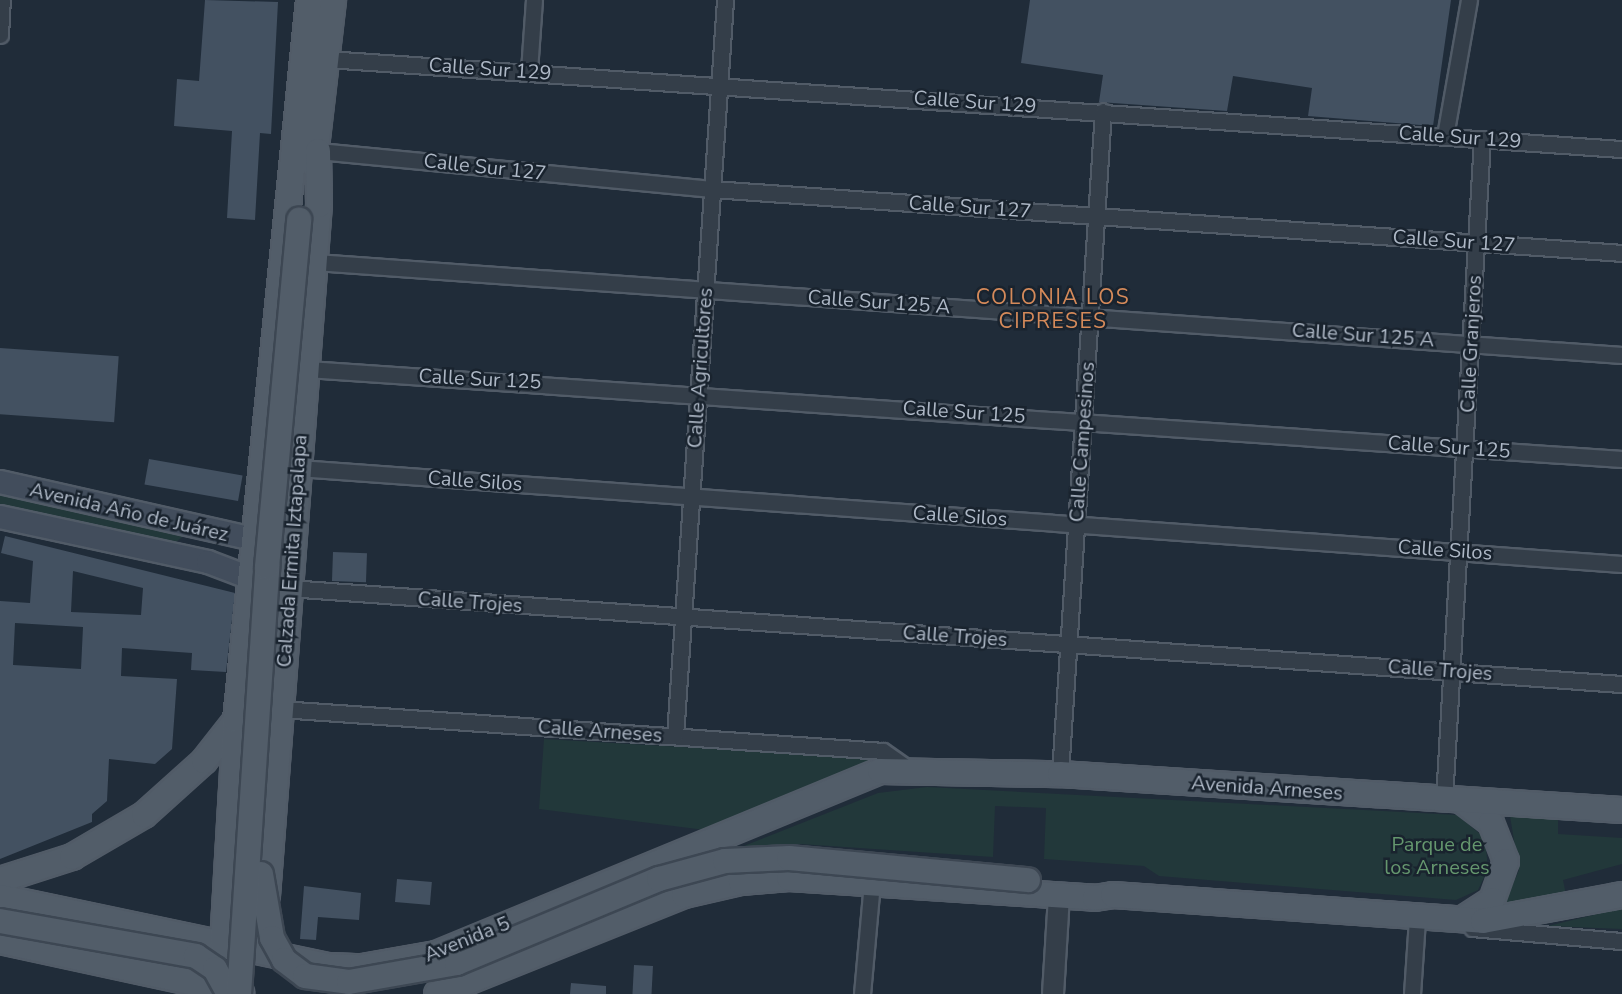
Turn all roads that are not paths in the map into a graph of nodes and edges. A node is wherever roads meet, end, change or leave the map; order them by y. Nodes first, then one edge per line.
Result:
1 (2, 0) edge
2 (309, 0) edge
3 (333, 0) edge
4 (534, 0) edge
5 (725, 0) edge
6 (1469, 0) edge
7 (0, 35) edge
8 (327, 59) junction
9 (529, 71) junction
10 (719, 83) junction
11 (1103, 111) junction
12 (1445, 136) junction
13 (1482, 139) junction
14 (1622, 149) edge
15 (318, 151) junction
16 (712, 189) junction
17 (1096, 216) junction
18 (1477, 243) junction
19 (1622, 253) edge
20 (315, 262) junction
21 (705, 290) junction
22 (1090, 316) junction
23 (1471, 343) junction
24 (1622, 355) edge
25 (307, 369) junction
26 (698, 393) junction
27 (1084, 420) junction
28 (1465, 448) junction
29 (1622, 459) edge
30 (298, 468) junction
31 (0, 482) edge
32 (691, 497) junction
33 (0, 517) edge
34 (1077, 524) junction
35 (213, 532) junction
36 (258, 540) junction
37 (1459, 551) junction
38 (208, 562) junction
39 (1622, 564) edge
40 (253, 579) junction
41 (288, 588) junction
42 (682, 618) junction
43 (1070, 644) junction
44 (1452, 670) junction
45 (1622, 684) edge
46 (280, 709) junction
47 (236, 720) junction
48 (675, 736) junction
49 (912, 771) junction
50 (1060, 774) junction
51 (1453, 801) junction
52 (1622, 810) edge
53 (229, 845) junction
54 (270, 845) junction
55 (261, 874) junction
56 (0, 880) edge
57 (872, 884) junction
58 (1113, 895) junction
59 (1622, 895) edge
60 (1059, 896) junction
61 (0, 897) edge
62 (1417, 918) junction
63 (1456, 920) junction
64 (0, 921) edge
65 (1622, 940) edge
66 (0, 941) edge
67 (223, 944) junction
68 (264, 952) junction
69 (233, 993) edge
70 (255, 994) edge
71 (436, 994) edge
72 (862, 994) edge
73 (1053, 994) edge
74 (1412, 994) edge

1 - 7 street
2 - 36 main road, Calzada Ermita Iztapalapa
3 - 8 main road, Calzada Ermita Iztapalapa
4 - 9 street
5 - 10 street, Calle Agricultores
6 - 12 street
8 - 9 street, Calle Sur 129
8 - 15 main road, Calzada Ermita Iztapalapa
9 - 10 street, Calle Sur 129
10 - 11 street, Calle Sur 129
10 - 16 street, Calle Agricultores
11 - 12 street, Calle Sur 129
11 - 17 street, Calle Campesinos
12 - 13 street, Calle Sur 129
13 - 14 street, Calle Sur 129
13 - 18 street, Calle Granjeros
15 - 16 street, Calle Sur 127
15 - 20 main road, Calzada Ermita Iztapalapa
15 - 69 main road, Calzada Ermita Iztapalapa, bridge
16 - 17 street, Calle Sur 127
16 - 21 street, Calle Agricultores
17 - 18 street, Calle Sur 127
17 - 22 street, Calle Campesinos
18 - 19 street, Calle Sur 127
18 - 23 street, Calle Granjeros
20 - 21 street, Calle Sur 125 A
20 - 25 main road, Calzada Ermita Iztapalapa
21 - 22 street, Calle Sur 125 A
21 - 26 street, Calle Agricultores
22 - 23 street, Calle Sur 125 A
22 - 27 street, Calle Campesinos
23 - 24 street, Calle Sur 125 A
23 - 28 street, Calle Granjeros
25 - 26 street, Calle Sur 125
25 - 30 main road, Calzada Ermita Iztapalapa
26 - 27 street, Calle Sur 125
26 - 32 street, Calle Agricultores
27 - 28 street, Calle Sur 125
27 - 34 street, Calle Campesinos
28 - 29 street, Calle Sur 125
28 - 37 street, Calle Granjeros
30 - 32 street, Calle Silos
30 - 41 main road, Calzada Ermita Iztapalapa
31 - 35 main road, Avenida Año de Juárez
32 - 34 street, Calle Silos
32 - 42 street, Calle Agricultores
33 - 38 main road, Avenida Año de Juárez
34 - 37 street, Calle Silos
34 - 43 street, Calle Campesinos
35 - 36 main road, Avenida Año de Juárez
35 - 38 main road
36 - 40 main road, Calzada Ermita Iztapalapa
37 - 39 street, Calle Silos
37 - 44 street, Calle Granjeros
38 - 40 main road, Avenida Año de Juárez
40 - 47 main road, Calzada Ermita Iztapalapa
40 - 55 main road, Calzada Ermita Iztapalapa
41 - 42 street, Calle Trojes
41 - 46 main road, Calzada Ermita Iztapalapa
42 - 43 street, Calle Trojes
42 - 48 street, Calle Agricultores
43 - 44 street, Calle Trojes
43 - 50 street, Calle Campesinos
44 - 45 street, Calle Trojes
44 - 51 street, Calle Granjeros
46 - 48 street, Calle Arneses
46 - 54 main road, Calzada Ermita Iztapalapa
47 - 53 main road, Calzada Ermita Iztapalapa
47 - 56 main road
48 - 49 street, Calle Arneses
49 - 50 main road, Avenida Arneses
49 - 68 main road, Avenida 5
50 - 51 main road, Avenida Arneses
51 - 52 main road, Avenida Arneses
51 - 63 main road
53 - 54 main road
53 - 67 main road, Calzada Ermita Iztapalapa
54 - 68 main road, Calzada Ermita Iztapalapa
55 - 58 main road, bridge
55 - 70 main road, Calzada Ermita Iztapalapa, bridge
57 - 60 main road
57 - 71 main road, Avenida 5
57 - 72 street
58 - 60 main road
58 - 62 main road
59 - 63 main road
60 - 73 street
61 - 67 main road, Avenida 5
62 - 63 main road
62 - 74 street
63 - 65 street
64 - 69 main road, bridge
66 - 69 main road
67 - 68 main road, Avenida 5

